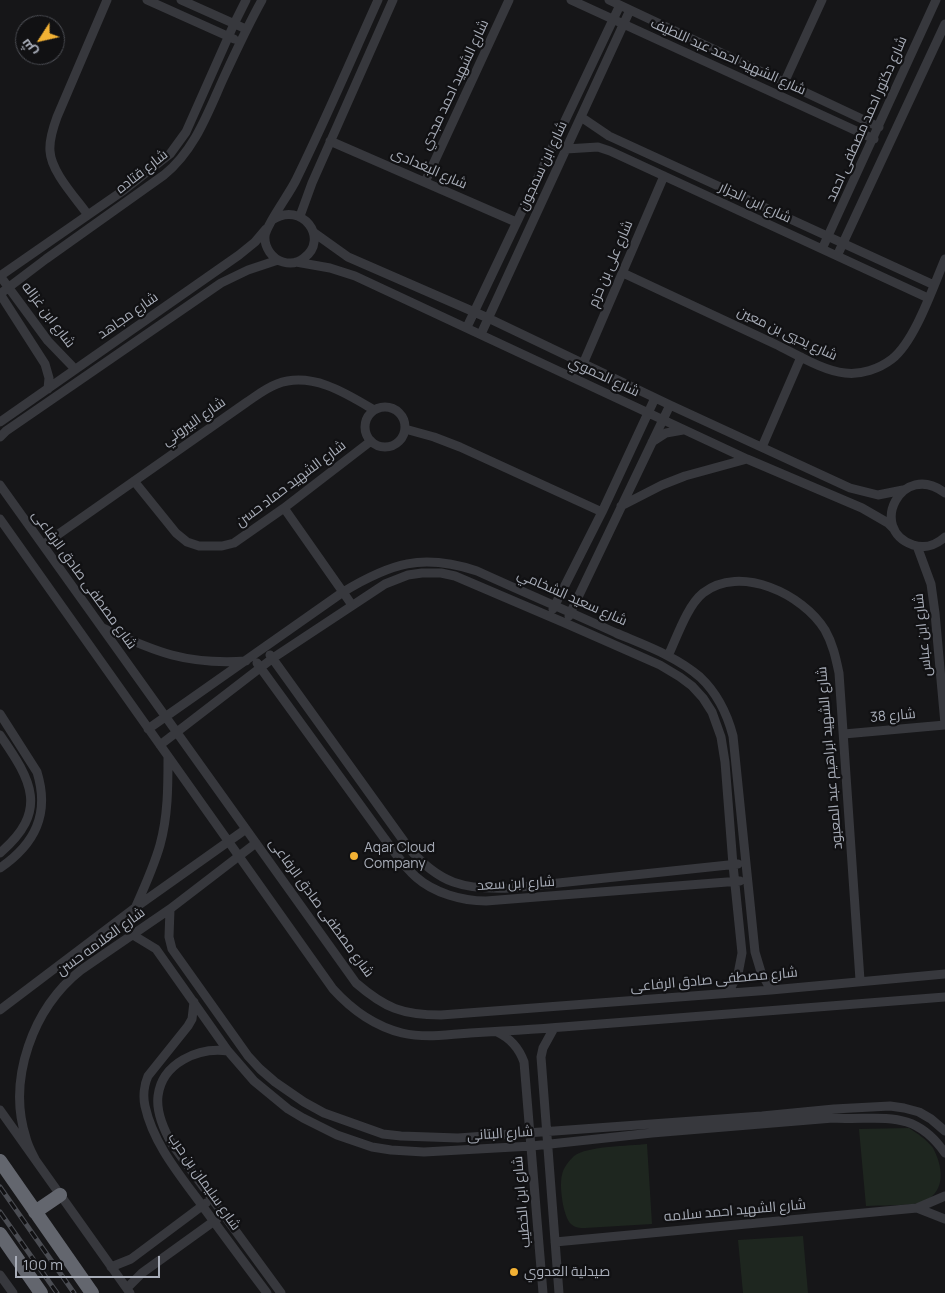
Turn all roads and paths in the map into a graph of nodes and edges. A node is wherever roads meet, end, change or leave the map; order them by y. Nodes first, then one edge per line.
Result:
1 (107, 0) edge
2 (147, 0) edge
3 (181, 0) edge
4 (246, 0) edge
5 (262, 0) edge
6 (378, 0) edge
7 (509, 0) edge
8 (572, 0) edge
9 (609, 0) edge
10 (822, 0) edge
11 (936, 0) edge
12 (391, 3) edge
13 (620, 5) junction
14 (630, 10) junction
15 (613, 20) junction
16 (234, 24) junction
17 (945, 24) edge
18 (624, 25) junction
19 (246, 29) junction
20 (228, 37) junction
21 (240, 42) junction
22 (936, 43) junction
23 (945, 47) edge
24 (784, 82) junction
25 (581, 117) junction
26 (879, 127) junction
27 (874, 139) junction
28 (330, 141) junction
29 (566, 149) junction
30 (664, 176) junction
31 (425, 182) junction
32 (88, 215) junction
33 (300, 216) junction
34 (516, 222) junction
35 (270, 223) junction
36 (313, 232) junction
37 (829, 236) junction
38 (843, 243) junction
39 (822, 249) junction
40 (837, 256) junction
41 (945, 259) edge
42 (278, 260) junction
43 (296, 262) junction
44 (623, 273) junction
45 (0, 276) edge
46 (934, 285) junction
47 (10, 288) junction
48 (0, 294) edge
49 (928, 298) junction
50 (473, 312) junction
51 (488, 318) junction
52 (466, 327) junction
53 (481, 334) junction
54 (801, 357) junction
55 (85, 363) junction
56 (583, 364) junction
57 (75, 369) junction
58 (92, 373) junction
59 (48, 389) junction
60 (655, 398) junction
61 (670, 405) junction
62 (374, 410) junction
63 (648, 413) junction
64 (662, 420) junction
65 (0, 422) edge
66 (405, 429) junction
67 (684, 430) junction
68 (0, 437) edge
69 (371, 441) junction
70 (651, 442) junction
71 (762, 447) junction
72 (746, 459) junction
73 (945, 480) edge
74 (134, 481) junction
75 (0, 485) edge
76 (904, 490) junction
77 (942, 491) edge
78 (621, 506) junction
79 (284, 508) junction
80 (602, 512) junction
81 (0, 518) edge
82 (894, 529) junction
83 (945, 537) edge
84 (43, 545) junction
85 (918, 546) junction
86 (343, 592) junction
87 (352, 605) junction
88 (555, 606) junction
89 (570, 612) junction
90 (549, 616) junction
91 (565, 623) junction
92 (101, 627) junction
93 (265, 648) junction
94 (668, 656) junction
95 (273, 658) junction
96 (249, 659) junction
97 (260, 668) junction
98 (0, 714) edge
99 (165, 716) junction
100 (945, 724) edge
101 (148, 728) junction
102 (177, 732) junction
103 (844, 734) junction
104 (0, 735) edge
105 (160, 745) junction
106 (168, 757) junction
107 (375, 803) junction
108 (364, 810) junction
109 (246, 829) junction
110 (228, 842) junction
111 (256, 843) junction
112 (0, 853) edge
113 (238, 857) junction
114 (746, 863) junction
115 (733, 865) junction
116 (0, 868) edge
117 (748, 880) junction
118 (735, 882) junction
119 (136, 907) junction
120 (170, 909) junction
121 (133, 934) junction
122 (945, 974) edge
123 (860, 980) junction
124 (771, 990) junction
125 (728, 993) junction
126 (945, 997) edge
127 (194, 1002) junction
128 (0, 1010) edge
129 (554, 1028) junction
130 (496, 1032) junction
131 (228, 1051) junction
132 (0, 1110) edge
133 (833, 1114) junction
134 (945, 1131) edge
135 (546, 1132) junction
136 (531, 1133) junction
137 (548, 1144) junction
138 (532, 1146) junction
139 (945, 1153) edge
140 (35, 1159) junction
141 (0, 1161) edge
142 (60, 1194) junction
143 (945, 1196) edge
144 (212, 1199) junction
145 (202, 1206) junction
146 (917, 1208) junction
147 (35, 1212) junction
148 (223, 1214) junction
149 (945, 1219) edge
150 (214, 1222) junction
151 (0, 1234) edge
152 (555, 1242) junction
153 (111, 1267) junction
154 (0, 1275) edge
155 (128, 1291) edge
156 (13, 1293) edge
157 (41, 1293) edge
158 (92, 1293) edge
159 (267, 1293) edge
160 (281, 1293) edge
161 (543, 1293) edge
162 (559, 1293) edge

1 - 32 street
2 - 20 street
3 - 16 street
4 - 16 street, شارع قتاده
5 - 19 street, شارع قتاده
6 - 12 street
6 - 35 street, شارع مجاهد
7 - 31 street, شارع الشهيد احمد مجدي
8 - 15 street, شارع الشهيد احمد عبد اللطيف
9 - 13 street, شارع الشهيد احمد عبد اللطيف
10 - 24 street
11 - 26 street, شارع دكتور احمد مصطفى احمد
12 - 28 street
13 - 14 street, شارع الشهيد احمد عبد اللطيف
13 - 15 street, شارع ابن سمجون
14 - 18 street, شارع ابن سمجون
14 - 24 street, شارع الشهيد احمد عبد اللطيف
15 - 18 street, شارع الشهيد احمد عبد اللطيف
15 - 34 street, شارع ابن سمجون
16 - 19 street
16 - 20 street, شارع قتاده
17 - 22 street, شارع دكتور احمد مصطفى احمد
18 - 25 street, شارع ابن سمجون
18 - 27 street, شارع الشهيد احمد عبد اللطيف
19 - 21 street, شارع قتاده
20 - 21 street
20 - 32 street, شارع قتاده
21 - 47 street, شارع قتاده
22 - 23 street
22 - 38 street, شارع دكتور احمد مصطفى احمد
24 - 26 street, شارع الشهيد احمد عبد اللطيف
25 - 29 street, شارع ابن سمجون
25 - 37 street, شارع ابن الجزار
26 - 27 street, شارع دكتور احمد مصطفى احمد
27 - 37 street, شارع دكتور احمد مصطفى احمد
28 - 31 street, شارع البغدادى
28 - 33 street
29 - 30 street, شارع ابن الجزار
29 - 51 street, شارع ابن سمجون
30 - 39 street, شارع ابن الجزار
30 - 44 street, شارع على بن حزم
31 - 34 street, شارع البغدادى
32 - 45 street, شارع قتاده
33 - 35 street
33 - 36 street
34 - 50 street, شارع ابن سمجون
35 - 42 street
35 - 55 street, شارع مجاهد
36 - 43 street
36 - 50 street, شارع الحموي
37 - 38 street, شارع ابن الجزار
37 - 39 street, شارع دكتور احمد مصطفى احمد
38 - 40 street, شارع دكتور احمد مصطفى احمد
38 - 46 street, شارع ابن الجزار
39 - 40 street, شارع ابن الجزار
40 - 49 street, شارع ابن الجزار
41 - 46 street, شارع يحيي بن معين
42 - 43 street
42 - 58 street, شارع مجاهد
43 - 52 street, شارع الحموي
44 - 54 street, شارع يحيي بن معين
44 - 56 street, شارع على بن حزم
45 - 47 street, شارع ابن غزاله
46 - 49 street, شارع يحيي بن معين
47 - 48 street, شارع قتاده
47 - 57 street, شارع ابن غزاله
48 - 59 street, شارع ابن غزاله
49 - 54 street, شارع يحيي بن معين
50 - 51 street, شارع الحموي
50 - 52 street, شارع ابن سمجون
51 - 53 street, شارع ابن سمجون
51 - 56 street, شارع الحموي
52 - 53 street, شارع الحموي
53 - 63 street, شارع الحموي
54 - 71 street
55 - 57 street, شارع مجاهد
55 - 58 street
56 - 60 street, شارع الحموي
57 - 59 street, شارع مجاهد
58 - 68 street, شارع مجاهد
59 - 65 street, شارع مجاهد
60 - 61 street, شارع الحموي
60 - 63 street
61 - 64 street
61 - 71 street, شارع الحموي
62 - 66 street
62 - 69 street
62 - 74 street, شارع البيروني
63 - 64 street, شارع الحموي
63 - 80 street
64 - 67 street, شارع الحموي
64 - 70 street
66 - 69 street
66 - 80 street
67 - 70 street
67 - 72 street, شارع الحموي
69 - 79 street, شارع الشهيد حماد حسن
70 - 78 street
71 - 76 street, شارع الحموي
72 - 78 street
72 - 82 street, شارع الحموي
73 - 77 street
74 - 79 street, شارع الشهيد حماد حسن
74 - 84 street, شارع البيروني
75 - 84 street, شارع مصطفى صادق الرفاعى
76 - 77 street, شارع الحموي
76 - 82 street
78 - 89 street
79 - 86 street
80 - 88 street
81 - 101 street
82 - 85 street, شارع الحموي
83 - 85 street
84 - 92 street, شارع مصطفى صادق الرفاعى
85 - 100 street, شارع ابن عباس
86 - 87 street
86 - 88 street, شارع سعيد الشخامي
86 - 93 street, شارع سعيد الشخامي
87 - 90 street, شارع سعيد الشخامي
87 - 95 street, شارع سعيد الشخامي
88 - 89 street, شارع سعيد الشخامي
88 - 90 street
89 - 91 street
89 - 94 street, شارع سعيد الشخامي
90 - 91 street, شارع سعيد الشخامي
91 - 115 street, شارع سعيد الشخامي
92 - 96 street
92 - 99 street, شارع مصطفى صادق الرفاعى
93 - 95 street, شارع ابن سعد
93 - 96 street, شارع سعيد الشخامي
94 - 103 street, شارع الشهيد ابراهيم عبد المعبود
94 - 114 street, شارع سعيد الشخامي
95 - 97 street, شارع سعيد الشخامي
95 - 107 street, شارع ابن سعد
96 - 97 street, شارع ابن سعد
96 - 99 street, شارع سعيد الشخامي
97 - 102 street, شارع سعيد الشخامي
97 - 108 street, شارع ابن سعد
98 - 116 street
99 - 101 street, شارع سعيد الشخامي
99 - 102 street, شارع مصطفى صادق الرفاعى
100 - 103 street, شارع 38
101 - 105 street
102 - 105 street, شارع سعيد الشخامي
102 - 109 street, شارع مصطفى صادق الرفاعى
103 - 123 street, شارع الشهيد ابراهيم عبد المعبود
104 - 112 street
105 - 106 street
106 - 110 street
106 - 119 street
107 - 108 street
107 - 115 street, شارع ابن سعد
108 - 118 street, شارع ابن سعد
109 - 110 street, شارع العلامه حسن
109 - 111 street, شارع مصطفى صادق الرفاعى
110 - 113 street
110 - 119 street, شارع العلامه حسن
111 - 113 street, شارع العلامه حسن
111 - 125 street, شارع مصطفى صادق الرفاعى
113 - 120 street, شارع العلامه حسن
113 - 130 street
114 - 115 street, شارع ابن سعد
114 - 117 street, شارع سعيد الشخامي
115 - 118 street, شارع سعيد الشخامي
117 - 118 street, شارع ابن سعد
117 - 124 street, شارع سعيد الشخامي
118 - 125 street, شارع سعيد الشخامي
119 - 128 street, شارع العلامه حسن
120 - 121 street, شارع العلامه حسن
120 - 136 street, شارع البتانى
121 - 127 street, شارع البتانى
121 - 140 street, شارع العلامه حسن
122 - 123 street, شارع مصطفى صادق الرفاعى
123 - 124 street, شارع مصطفى صادق الرفاعى
124 - 125 street, شارع مصطفى صادق الرفاعى
126 - 129 street
127 - 131 street, شارع البتانى
127 - 145 street, شارع سليمان بن حرب
129 - 130 street
129 - 135 street
130 - 136 street, شارع ابن الخطيب
131 - 138 street, شارع البتانى
131 - 144 street, شارع سليمان بن حرب
132 - 140 street
133 - 134 street, شارع البتانى
133 - 135 street, شارع البتانى
133 - 137 street, شارع البتانى
133 - 139 street, شارع البتانى
135 - 136 street, شارع البتانى
135 - 137 street
136 - 138 street, شارع ابن الخطيب
137 - 138 street, شارع البتانى
137 - 152 street
138 - 161 street, شارع ابن الخطيب
140 - 142 street
141 - 147 highway
142 - 147 highway
142 - 153 street
143 - 146 street, شارع الشهيد احمد سلامه
144 - 145 street
144 - 148 street, شارع سليمان بن حرب
145 - 150 street, شارع سليمان بن حرب
145 - 153 street
146 - 149 street, شارع الشهيد احمد سلامه
146 - 152 street, شارع الشهيد احمد سلامه
147 - 158 highway
148 - 150 street
148 - 160 street, شارع سليمان بن حرب
150 - 155 street
150 - 159 street, شارع سليمان بن حرب
151 - 157 highway
152 - 162 street
153 - 155 street
154 - 156 street

